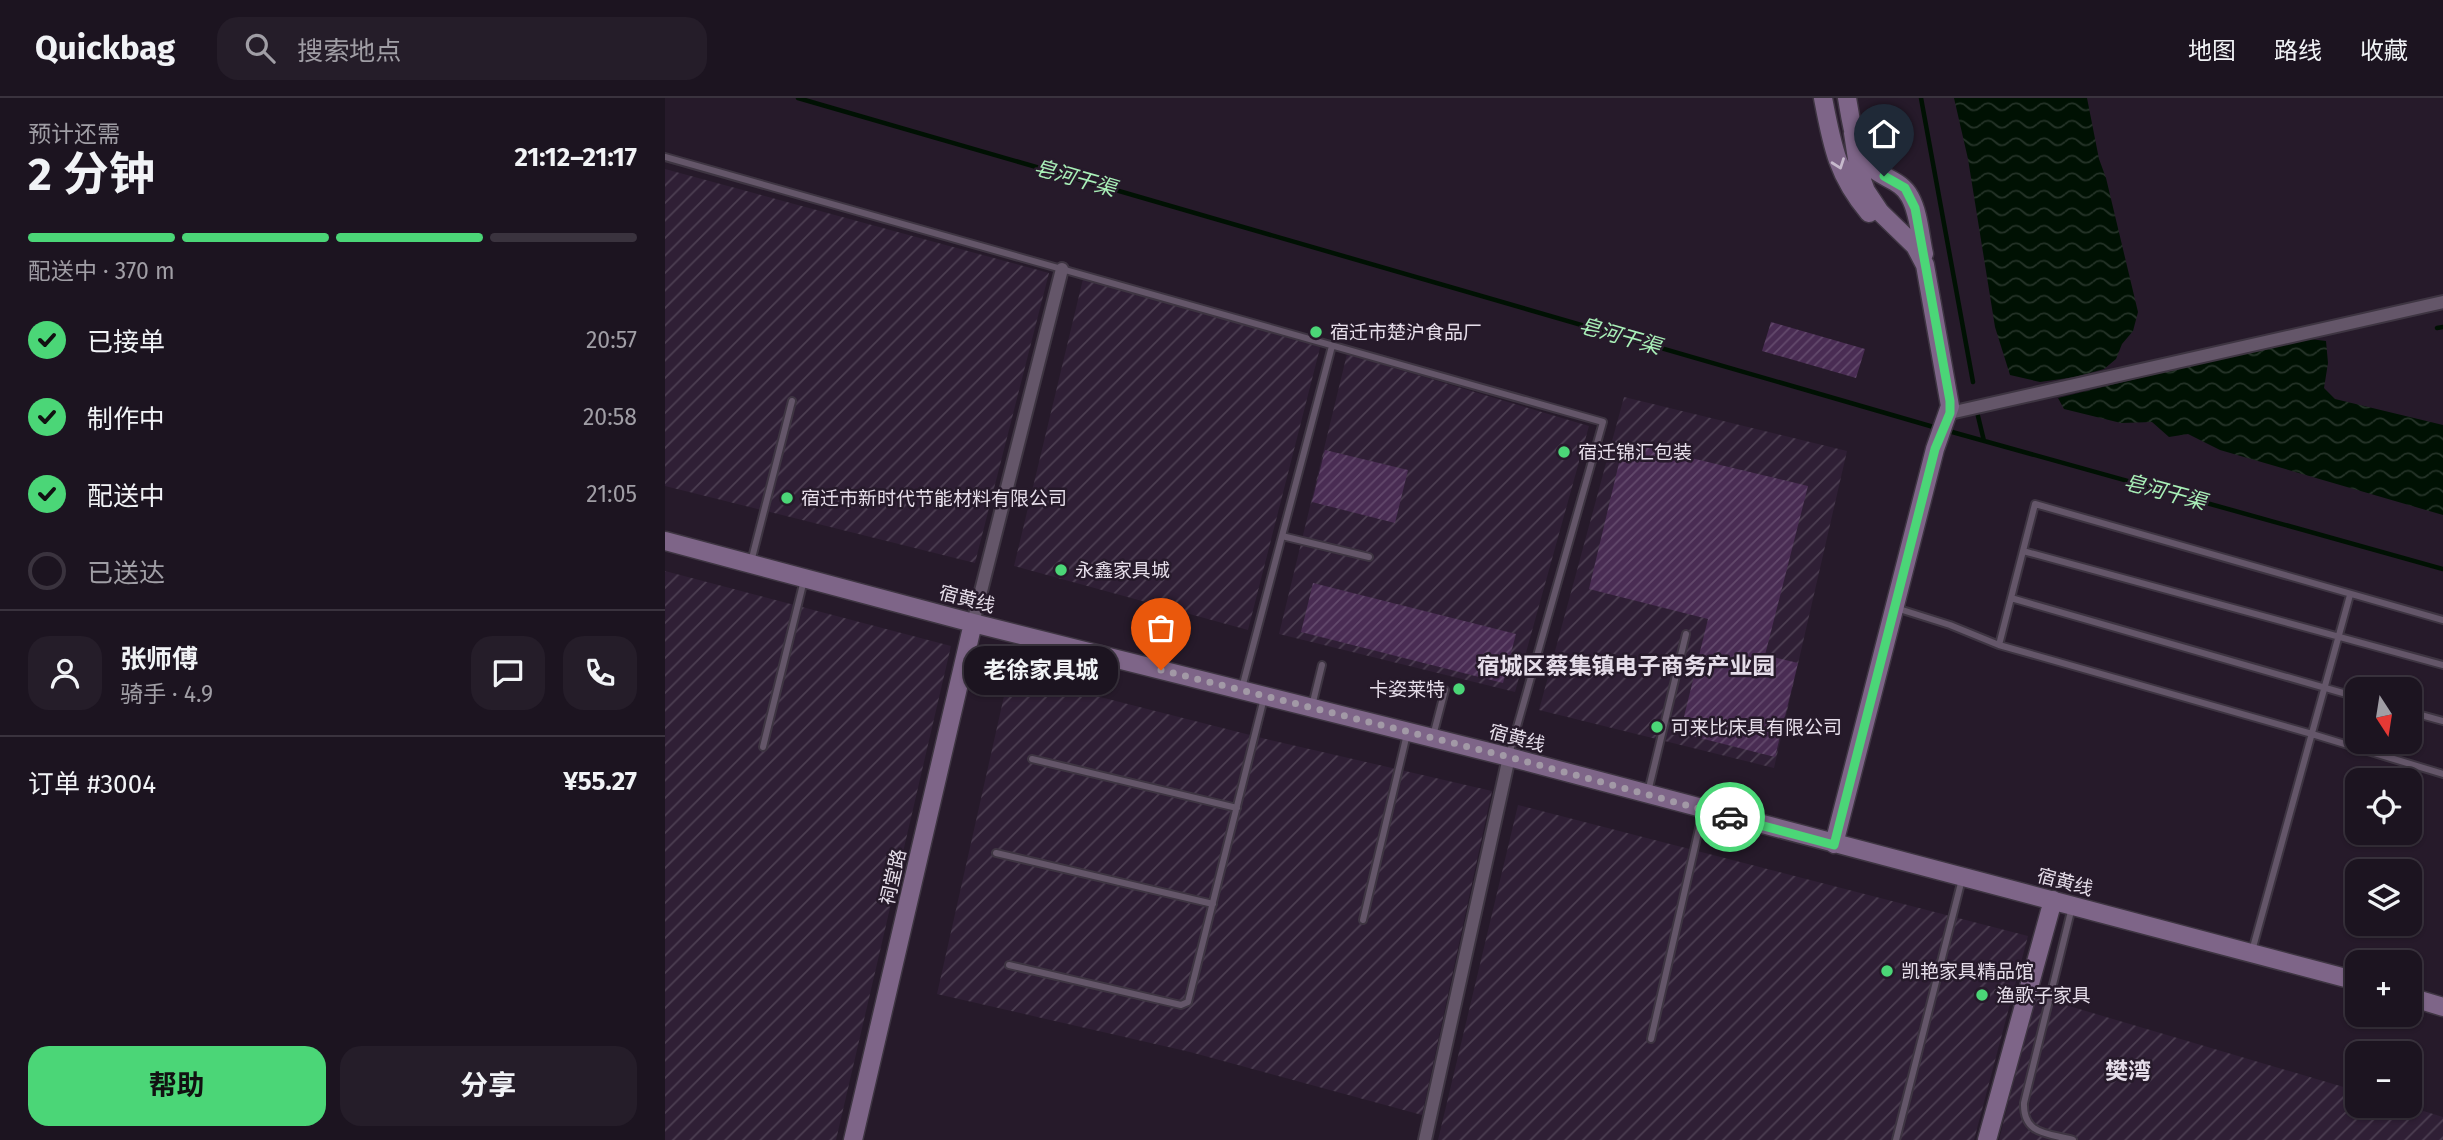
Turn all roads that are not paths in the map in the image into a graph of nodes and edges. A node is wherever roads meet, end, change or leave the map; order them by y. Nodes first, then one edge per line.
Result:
1 (1823, 98) edge
2 (1847, 98) edge
3 (1853, 133) junction
4 (665, 156) edge
5 (1926, 265) junction
6 (1062, 269) junction
7 (2443, 302) edge
8 (1332, 346) junction
9 (792, 401) dead end
10 (1948, 415) junction
11 (1282, 536) junction
12 (665, 541) edge
13 (2023, 551) junction
14 (1369, 557) dead end
15 (750, 563) junction
16 (804, 578) junction
17 (2350, 595) junction
18 (2011, 598) junction
19 (1895, 607) junction
20 (2443, 621) edge
21 (974, 623) junction
22 (1686, 634) dead end
23 (2339, 636) junction
24 (1999, 645) junction
25 (1322, 665) dead end
26 (2443, 666) edge
27 (2324, 688) junction
28 (1242, 690) junction
29 (1445, 690) dead end
30 (2345, 694) edge
31 (1265, 696) junction
32 (1312, 708) junction
33 (2422, 715) edge
34 (2443, 721) edge
35 (1408, 732) junction
36 (2312, 734) junction
37 (1432, 738) junction
38 (763, 747) dead end
39 (1509, 757) junction
40 (1032, 759) dead end
41 (2443, 774) edge
42 (1647, 794) junction
43 (1237, 808) junction
44 (1703, 809) junction
45 (1834, 845) junction
46 (996, 853) dead end
47 (1962, 877) junction
48 (2053, 900) junction
49 (1213, 904) junction
50 (2072, 905) junction
51 (1363, 920) dead end
52 (2252, 953) junction
53 (1009, 965) dead end
54 (2345, 978) edge
55 (2422, 1001) edge
56 (2443, 1007) edge
57 (1651, 1039) dead end
58 (853, 1140) edge
59 (1425, 1140) edge
60 (1896, 1140) edge
61 (1987, 1140) edge
62 (2073, 1140) edge

1 -> 5 street
2 - 3 street
3 - 5 street
3 - 5 street
4 - 6 lane
5 - 10 street
6 - 8 lane
6 - 21 street
7 - 10 street
8 - 11 lane
8 - 39 lane
9 - 15 lane
10 - 19 street
11 - 14 lane
11 - 28 lane
12 - 15 street, 宿黄线
13 - 17 lane
13 - 18 lane
13 - 23 lane
15 - 16 street, 宿黄线
16 - 21 street, 宿黄线
16 - 38 lane
17 - 20 lane
17 - 23 lane
18 - 24 lane
18 - 27 lane
19 - 24 lane
19 - 45 street
21 - 28 street, 宿黄线
21 - 58 street, 祠堂路
22 - 42 lane
23 - 26 lane
23 - 27 lane
24 - 36 lane
25 - 32 lane
27 - 30 lane
27 - 36 lane
28 - 31 street, 宿黄线
29 - 37 lane
31 - 32 street, 宿黄线
31 - 43 lane
32 - 35 street, 宿黄线
33 - 34 lane
35 - 37 street, 宿黄线
35 - 51 lane
36 - 41 lane
36 - 52 lane
37 - 39 street, 宿黄线
39 - 42 street, 宿黄线
39 - 59 street
40 - 43 lane
42 - 44 street, 宿黄线
43 - 49 lane
44 - 45 street, 宿黄线
44 - 57 lane
45 - 47 street, 宿黄线
46 - 49 lane
47 - 48 street, 宿黄线
47 - 60 lane
48 - 50 street, 宿黄线
48 - 61 street
49 - 53 lane
50 - 52 street, 宿黄线
50 - 62 lane
52 - 54 street, 宿黄线
55 - 56 street

